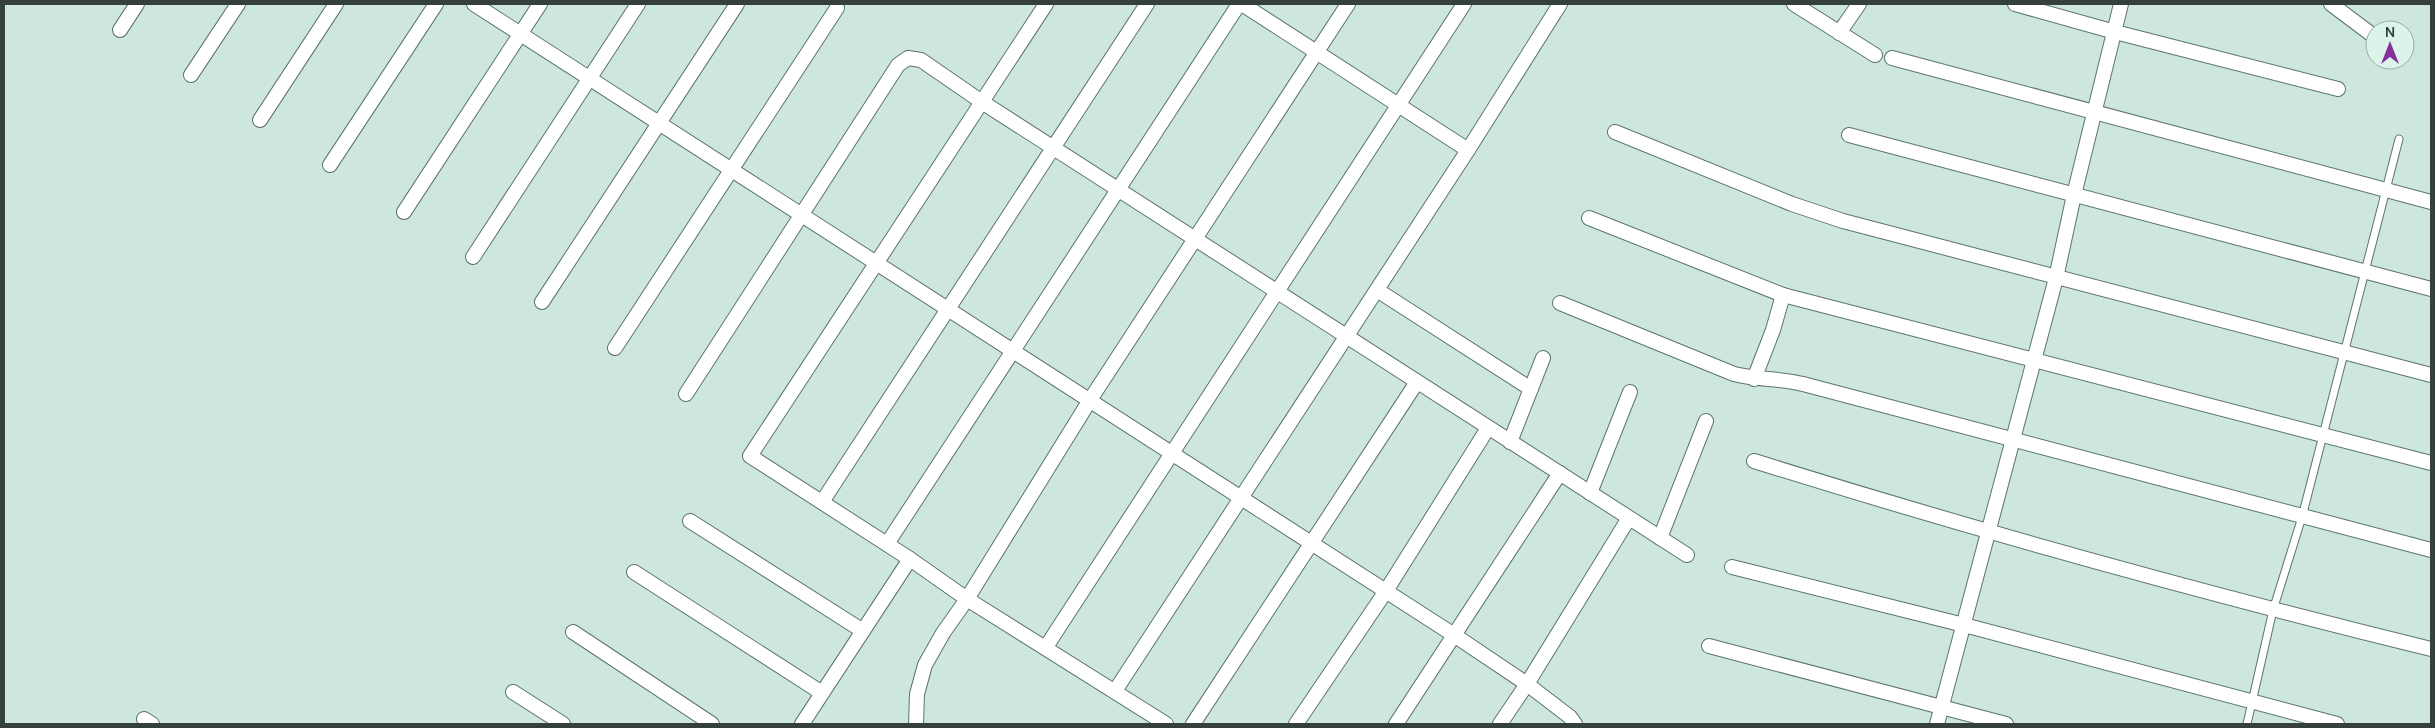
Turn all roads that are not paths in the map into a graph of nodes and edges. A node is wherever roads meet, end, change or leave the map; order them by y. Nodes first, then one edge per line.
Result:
1 (138, 4) edge
2 (238, 4) edge
3 (336, 4) edge
4 (436, 4) edge
5 (474, 4) edge
6 (540, 4) edge
7 (638, 4) edge
8 (737, 4) edge
9 (1046, 4) edge
10 (1147, 4) edge
11 (1240, 4) edge
12 (1348, 4) edge
13 (1464, 4) edge
14 (1560, 4) edge
15 (1794, 4) edge
16 (1858, 4) edge
17 (2015, 4) edge
18 (2121, 4) edge
19 (2331, 4) edge
20 (837, 8) dead end
21 (120, 30) dead end
22 (2365, 30) edge
23 (2115, 32) junction
24 (521, 34) junction
25 (1839, 34) junction
26 (1317, 52) junction
27 (1875, 55) dead end
28 (1892, 58) dead end
29 (191, 75) dead end
30 (590, 78) junction
31 (2338, 89) dead end
32 (982, 102) junction
33 (1399, 105) junction
34 (2095, 112) junction
35 (260, 120) dead end
36 (659, 123) junction
37 (1615, 132) dead end
38 (1849, 135) dead end
39 (2400, 139) dead end
40 (1053, 148) junction
41 (1468, 150) junction
42 (330, 165) dead end
43 (732, 170) junction
44 (1118, 189) junction
45 (2386, 190) junction
46 (2074, 194) junction
47 (2431, 202) edge
48 (404, 212) dead end
49 (803, 216) junction
50 (1589, 218) dead end
51 (1195, 239) junction
52 (473, 257) dead end
53 (876, 263) junction
54 (2365, 273) junction
55 (2056, 278) junction
56 (1377, 290) junction
57 (2431, 290) edge
58 (1277, 292) junction
59 (1783, 295) junction
60 (542, 302) dead end
61 (1560, 303) dead end
62 (948, 309) junction
63 (1347, 336) junction
64 (615, 348) dead end
65 (1013, 351) junction
66 (2344, 352) junction
67 (1544, 358) dead end
68 (2033, 359) junction
69 (2431, 375) edge
70 (1754, 379) junction
71 (1417, 382) junction
72 (1531, 388) junction
73 (1630, 392) dead end
74 (686, 394) dead end
75 (1090, 400) junction
76 (1706, 421) dead end
77 (1488, 428) junction
78 (2324, 435) junction
79 (2013, 439) junction
80 (1510, 442) junction
81 (1172, 454) junction
82 (1754, 461) dead end
83 (2431, 463) edge
84 (1560, 473) junction
85 (1590, 493) junction
86 (1241, 498) junction
87 (822, 502) junction
88 (2302, 517) junction
89 (1629, 518) junction
90 (690, 521) dead end
91 (1989, 533) junction
92 (1660, 538) junction
93 (887, 544) junction
94 (1312, 544) junction
95 (2431, 550) edge
96 (1687, 555) dead end
97 (910, 559) junction
98 (1732, 567) dead end
99 (634, 572) dead end
100 (1386, 591) junction
101 (967, 599) junction
102 (2273, 610) junction
103 (1964, 626) junction
104 (863, 631) junction
105 (573, 632) dead end
106 (1454, 635) junction
107 (1709, 646) dead end
108 (1046, 647) junction
109 (2431, 649) edge
110 (1527, 684) junction
111 (1115, 691) junction
112 (513, 692) dead end
113 (822, 693) junction
114 (2252, 702) junction
115 (1942, 707) junction
116 (563, 724) edge
117 (712, 724) edge
118 (802, 724) edge
119 (916, 724) edge
120 (1166, 724) edge
121 (1194, 724) edge
122 (1296, 724) edge
123 (1396, 724) edge
124 (1500, 724) edge
125 (1575, 724) edge
126 (1937, 724) edge
127 (2006, 724) edge
128 (2247, 724) edge
129 (2337, 724) edge

1 - 21 street
2 - 29 street
3 - 35 street
4 - 42 street
5 - 24 street
6 - 24 street
7 - 30 street
8 - 36 street
9 - 32 street
10 - 40 street
11 - 26 street
11 - 44 street
12 - 26 street
13 - 33 street
14 - 41 street
15 - 25 street
16 - 25 street
17 - 23 street
18 - 23 street
19 - 22 street
20 - 43 street
23 - 31 street
23 - 34 street
24 - 30 street
24 - 48 street
25 - 27 street
26 - 33 street
26 - 51 street
28 - 34 street
30 - 36 street
30 - 52 street
32 - 40 street
32 - 49 street
32 - 53 street
33 - 41 street
33 - 58 street
34 - 45 street
34 - 46 street
36 - 43 street
36 - 60 street
37 - 55 street
38 - 46 street
39 - 45 lane
40 - 44 street
40 - 62 street
41 - 56 street
43 - 49 street
43 - 64 street
44 - 51 street
44 - 65 street
45 - 47 street
45 - 54 lane
46 - 54 street
46 - 55 street
49 - 53 street
49 - 74 street
50 - 59 street
51 - 58 street
51 - 75 street
53 - 62 street
53 - 87 street
54 - 57 street
54 - 66 lane
55 - 66 street
55 - 68 street
56 - 63 street
56 - 72 street
58 - 63 street
58 - 81 street
59 - 68 street
59 - 70 street
61 - 70 street
62 - 65 street
62 - 87 street
63 - 71 street
63 - 86 street
65 - 75 street
65 - 93 street
66 - 69 street
66 - 78 lane
67 - 72 street
68 - 78 street
68 - 79 street
70 - 79 street
71 - 77 street
71 - 94 street
72 - 80 street
73 - 85 street
75 - 81 street
75 - 101 street
76 - 92 street
77 - 80 street
77 - 100 street
78 - 83 street
78 - 88 lane
79 - 88 street
79 - 91 street
80 - 84 street
81 - 86 street
81 - 108 street
82 - 91 street
84 - 85 street
84 - 106 street
85 - 89 street
86 - 94 street
86 - 111 street
87 - 93 street
88 - 95 street
88 - 102 lane
89 - 92 street
89 - 110 street
90 - 104 street
91 - 102 street
91 - 103 street
92 - 96 street
93 - 97 street
94 - 100 street
94 - 121 street
97 - 101 street
97 - 104 street
98 - 103 street
99 - 113 street
100 - 106 street
100 - 122 street
101 - 108 street
101 - 119 street
102 - 109 street
102 - 114 lane
103 - 114 street
103 - 115 street
104 - 113 street
105 - 117 street
106 - 110 street
106 - 123 street
107 - 115 street
108 - 111 street
110 - 124 street
110 - 125 street
111 - 120 street
112 - 116 street
113 - 118 street
114 - 128 lane
114 - 129 street
115 - 126 street
115 - 127 street

